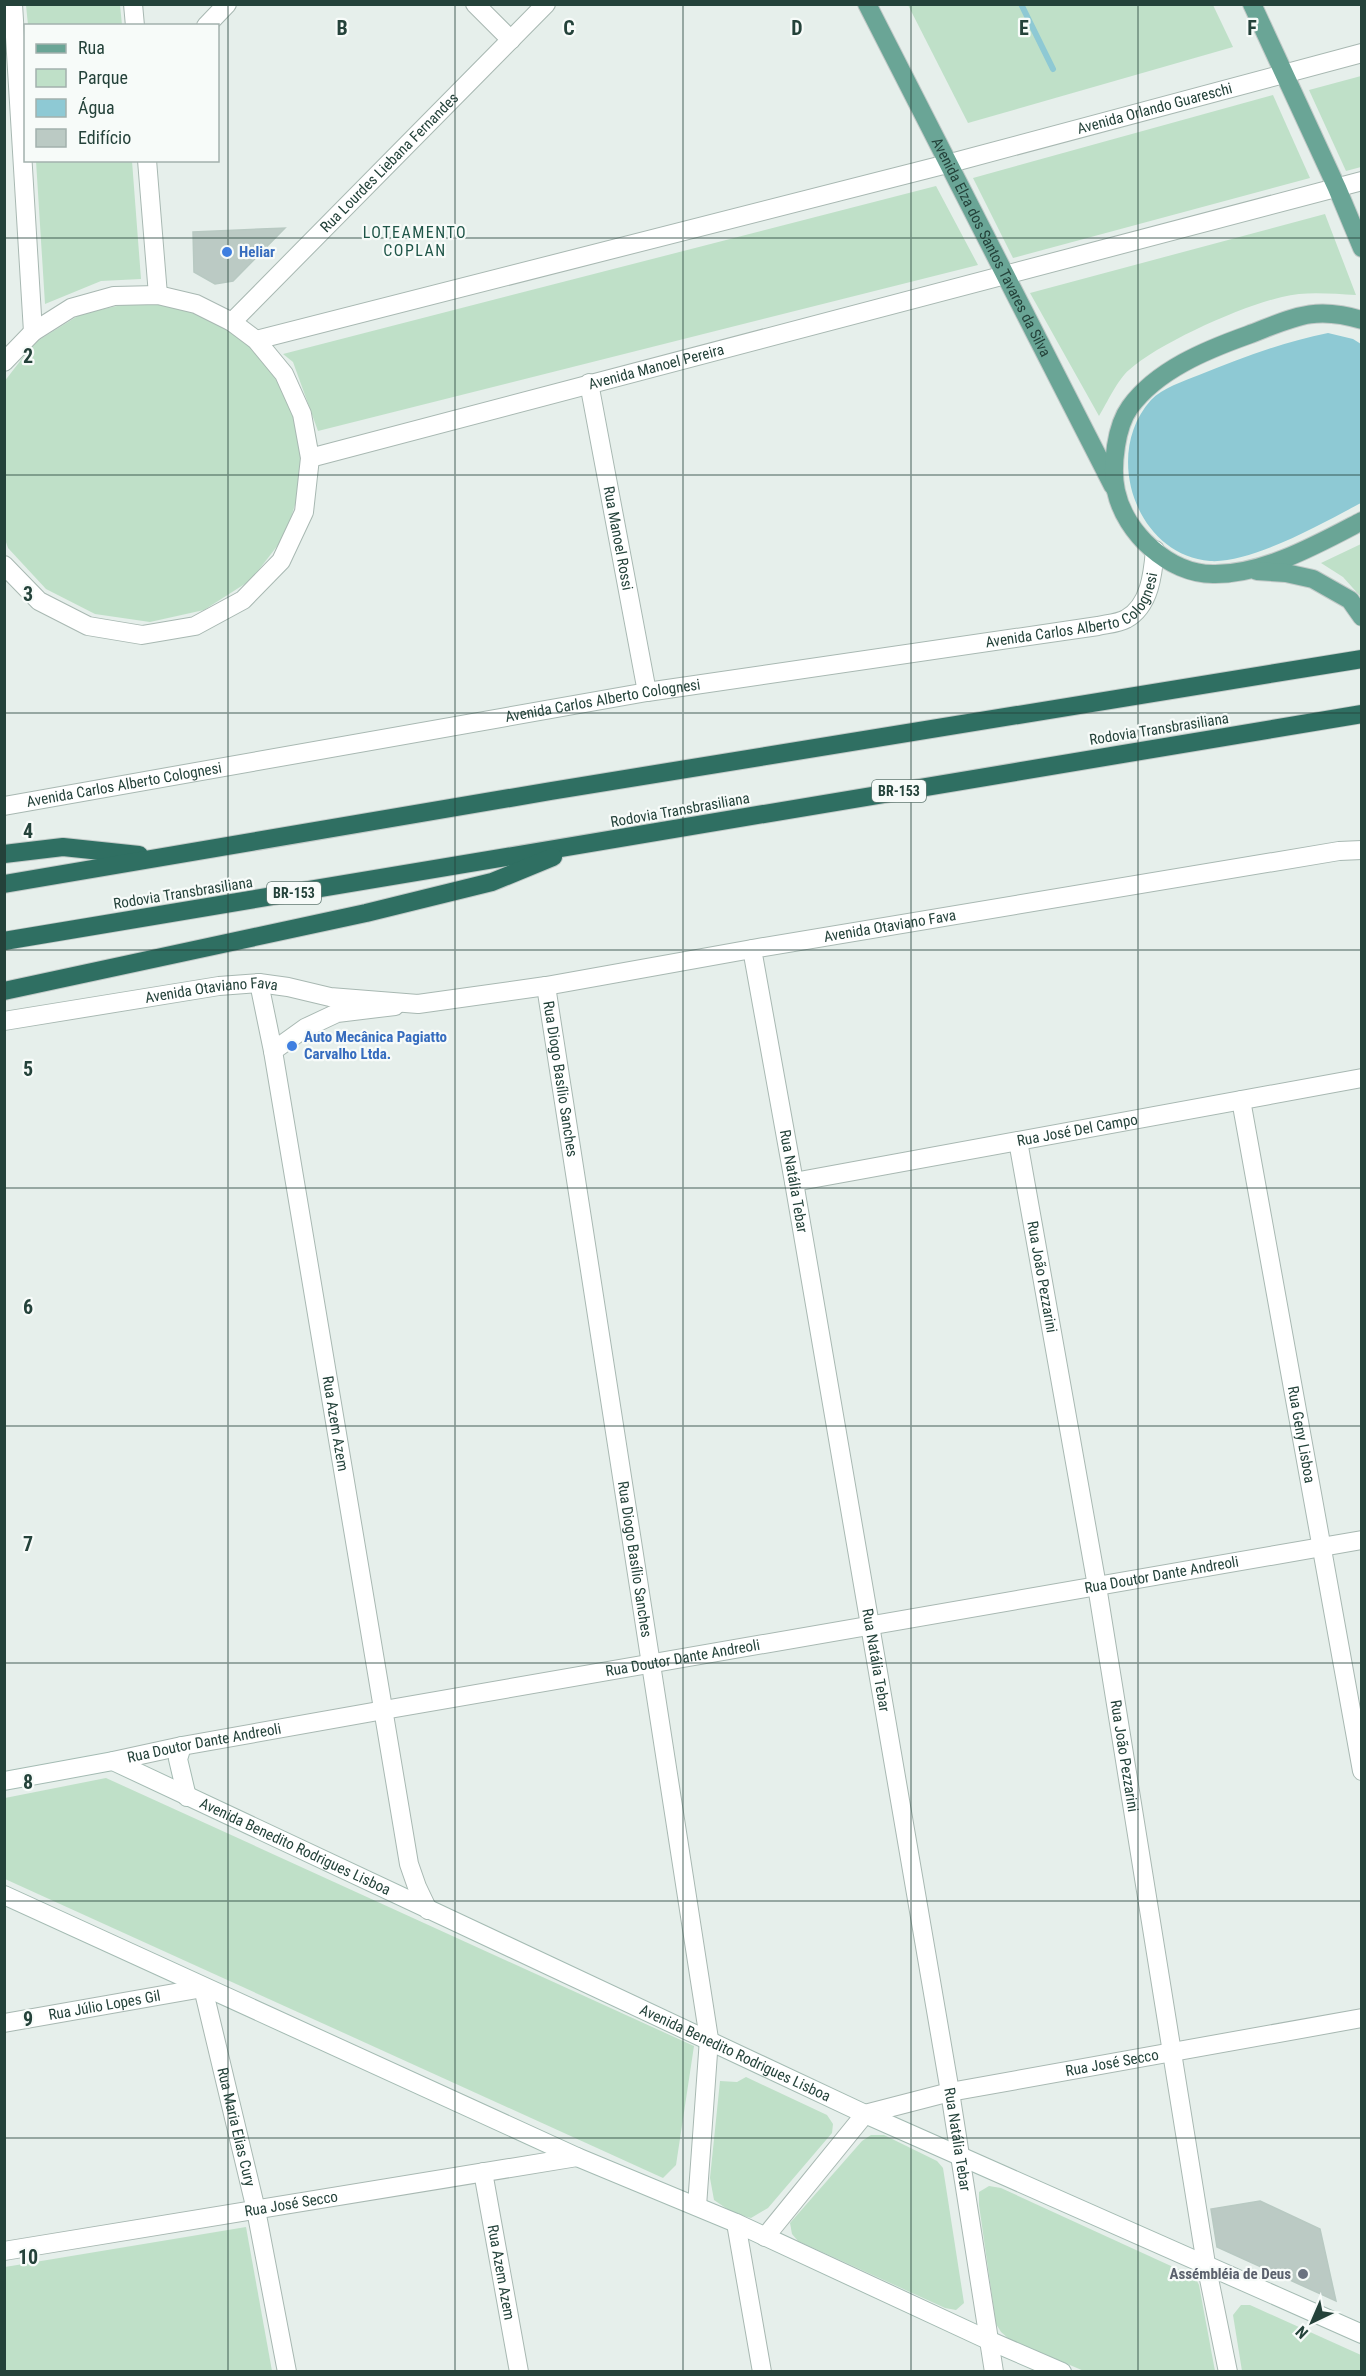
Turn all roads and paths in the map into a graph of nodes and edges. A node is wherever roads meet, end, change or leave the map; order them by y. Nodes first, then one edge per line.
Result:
1 (13, 4) edge
2 (133, 4) edge
3 (227, 4) edge
4 (475, 4) edge
5 (546, 4) edge
6 (867, 4) edge
7 (1252, 4) edge
8 (135, 24) edge
9 (208, 24) edge
10 (511, 40) junction
11 (1362, 53) edge
12 (1283, 74) junction
13 (147, 162) edge
14 (947, 164) junction
15 (1362, 181) edge
16 (1337, 188) junction
17 (1362, 248) edge
18 (1003, 274) junction
19 (158, 295) junction
20 (1362, 320) edge
21 (232, 322) junction
22 (33, 332) junction
23 (255, 340) junction
24 (4, 362) edge
25 (589, 383) junction
26 (310, 458) junction
27 (1115, 491) junction
28 (1362, 521) edge
29 (1155, 550) junction
30 (4, 565) edge
31 (1250, 570) junction
32 (1362, 617) edge
33 (1362, 659) edge
34 (646, 692) junction
35 (1362, 714) edge
36 (4, 806) edge
37 (584, 844) junction
38 (1362, 850) edge
39 (4, 854) edge
40 (162, 858) junction
41 (4, 885) edge
42 (4, 941) edge
43 (752, 949) junction
44 (258, 983) junction
45 (546, 986) junction
46 (4, 991) edge
47 (418, 1004) junction
48 (4, 1021) edge
49 (273, 1051) junction
50 (1362, 1078) edge
51 (1241, 1100) junction
52 (1018, 1141) junction
53 (794, 1182) junction
54 (1362, 1540) edge
55 (1322, 1547) junction
56 (1097, 1586) junction
57 (870, 1626) junction
58 (650, 1664) junction
59 (384, 1710) junction
60 (182, 1746) junction
61 (113, 1761) junction
62 (1362, 1771) edge
63 (4, 1781) edge
64 (187, 1797) junction
65 (409, 1864) junction
66 (395, 1894) junction
67 (4, 1895) edge
68 (428, 1910) junction
69 (204, 1988) junction
70 (1362, 2018) edge
71 (4, 2023) edge
72 (709, 2039) junction
73 (1173, 2052) junction
74 (950, 2092) junction
75 (865, 2114) junction
76 (959, 2156) junction
77 (577, 2157) junction
78 (483, 2172) junction
79 (697, 2206) junction
80 (256, 2210) junction
81 (736, 2223) junction
82 (765, 2237) junction
83 (4, 2251) edge
84 (1206, 2264) junction
85 (1362, 2334) edge
86 (988, 2340) junction
87 (287, 2372) edge
88 (519, 2372) edge
89 (762, 2372) edge
90 (994, 2372) edge
91 (1062, 2372) edge
92 (1227, 2372) edge

1 - 22 street
2 - 8 street
3 - 9 street
4 - 10 street
5 - 10 street, Rua Lourdes Liebana Fernandes
6 - 14 main road, Avenida Elza dos Santos Tavares da Silva
7 - 12 main road
10 - 21 street, Rua Lourdes Liebana Fernandes
11 - 12 street, Avenida Orlando Guareschi
12 - 14 street, Avenida Orlando Guareschi
12 - 16 main road
13 - 19 street
14 - 18 main road, Avenida Elza dos Santos Tavares da Silva
14 - 23 street
15 - 16 street
16 - 17 main road
16 - 18 street
18 - 25 street, Avenida Manoel Pereira
18 - 27 main road, Avenida Elza dos Santos Tavares da Silva
19 - 21 street
19 - 22 street
20 - 27 main road
21 - 23 street
22 - 24 street
23 - 26 street
25 - 26 street, Avenida Manoel Pereira
25 - 34 street, Rua Manoel Rossi
26 - 30 street
27 - 29 main road, Avenida Elza dos Santos Tavares da Silva
28 - 31 main road
29 - 31 main road, Avenida Elza dos Santos Tavares da Silva
29 - 34 street, Avenida Carlos Alberto Colognesi
31 - 32 main road
33 - 40 highway
34 - 36 street, Avenida Carlos Alberto Colognesi
35 - 37 highway, Rodovia Transbrasiliana / BR-153
37 - 42 highway, Rodovia Transbrasiliana / BR-153
37 - 46 highway
38 - 43 street, Avenida Otaviano Fava
39 - 40 highway
40 - 41 highway
43 - 45 street, Avenida Otaviano Fava
43 - 53 street, Rua Natália Tebar
44 - 47 street, Avenida Otaviano Fava
44 - 48 street, Avenida Otaviano Fava
44 - 49 street, Rua Azem Azem
45 - 47 street, Avenida Otaviano Fava
45 - 58 street, Rua Diogo Basílio Sanches
47 - 49 street, Avenida Otaviano Fava
49 - 59 street, Rua Azem Azem
50 - 51 street, Rua José Del Campo
51 - 52 street, Rua José Del Campo
51 - 55 street, Rua Geny Lisboa
52 - 53 street, Rua José Del Campo
52 - 56 street, Rua João Pezzarini
53 - 57 street, Rua Natália Tebar
54 - 55 street, Rua Doutor Dante Andreoli
55 - 56 street, Rua Doutor Dante Andreoli
55 - 62 street, Rua Geny Lisboa
56 - 57 street, Rua Doutor Dante Andreoli
56 - 73 street, Rua João Pezzarini
57 - 58 street, Rua Doutor Dante Andreoli
57 - 74 street, Rua Natália Tebar
58 - 59 street, Rua Doutor Dante Andreoli
58 - 72 street, Rua Diogo Basílio Sanches
59 - 60 street, Rua Doutor Dante Andreoli
59 - 65 street, Rua Azem Azem
60 - 61 street, Rua Doutor Dante Andreoli
60 - 64 street
61 - 63 street, Rua Doutor Dante Andreoli
61 - 64 street, Avenida Benedito Rodrigues Lisboa
64 - 66 street, Avenida Benedito Rodrigues Lisboa
65 - 66 street
65 - 68 street, Rua Azem Azem
66 - 68 street, Avenida Benedito Rodrigues Lisboa
67 - 69 street
68 - 72 street, Avenida Benedito Rodrigues Lisboa
69 - 71 street, Rua Júlio Lopes Gil
69 - 77 street
69 - 80 street, Rua Maria Elias Cury
70 - 73 street, Rua José Secco
72 - 75 street, Avenida Benedito Rodrigues Lisboa
72 - 79 street, Rua Diogo Basílio Sanches
73 - 74 street, Rua José Secco
73 - 84 street, Rua João Pezzarini
74 - 75 street, Rua José Secco
74 - 76 street, Rua Natália Tebar
75 - 76 street, Avenida Benedito Rodrigues Lisboa
75 - 82 street
76 - 84 street, Avenida Benedito Rodrigues Lisboa
76 - 86 street, Rua Natália Tebar
77 - 78 street, Rua José Secco
77 - 79 street
78 - 80 street, Rua José Secco
78 - 88 street, Rua Azem Azem
79 - 81 street
80 - 83 street, Rua José Secco
80 - 87 street, Rua Maria Elias Cury
81 - 82 street
81 - 89 street
82 - 86 street
84 - 85 street, Avenida Benedito Rodrigues Lisboa
84 - 92 street, Rua João Pezzarini
86 - 90 street, Rua Natália Tebar
86 - 91 street

